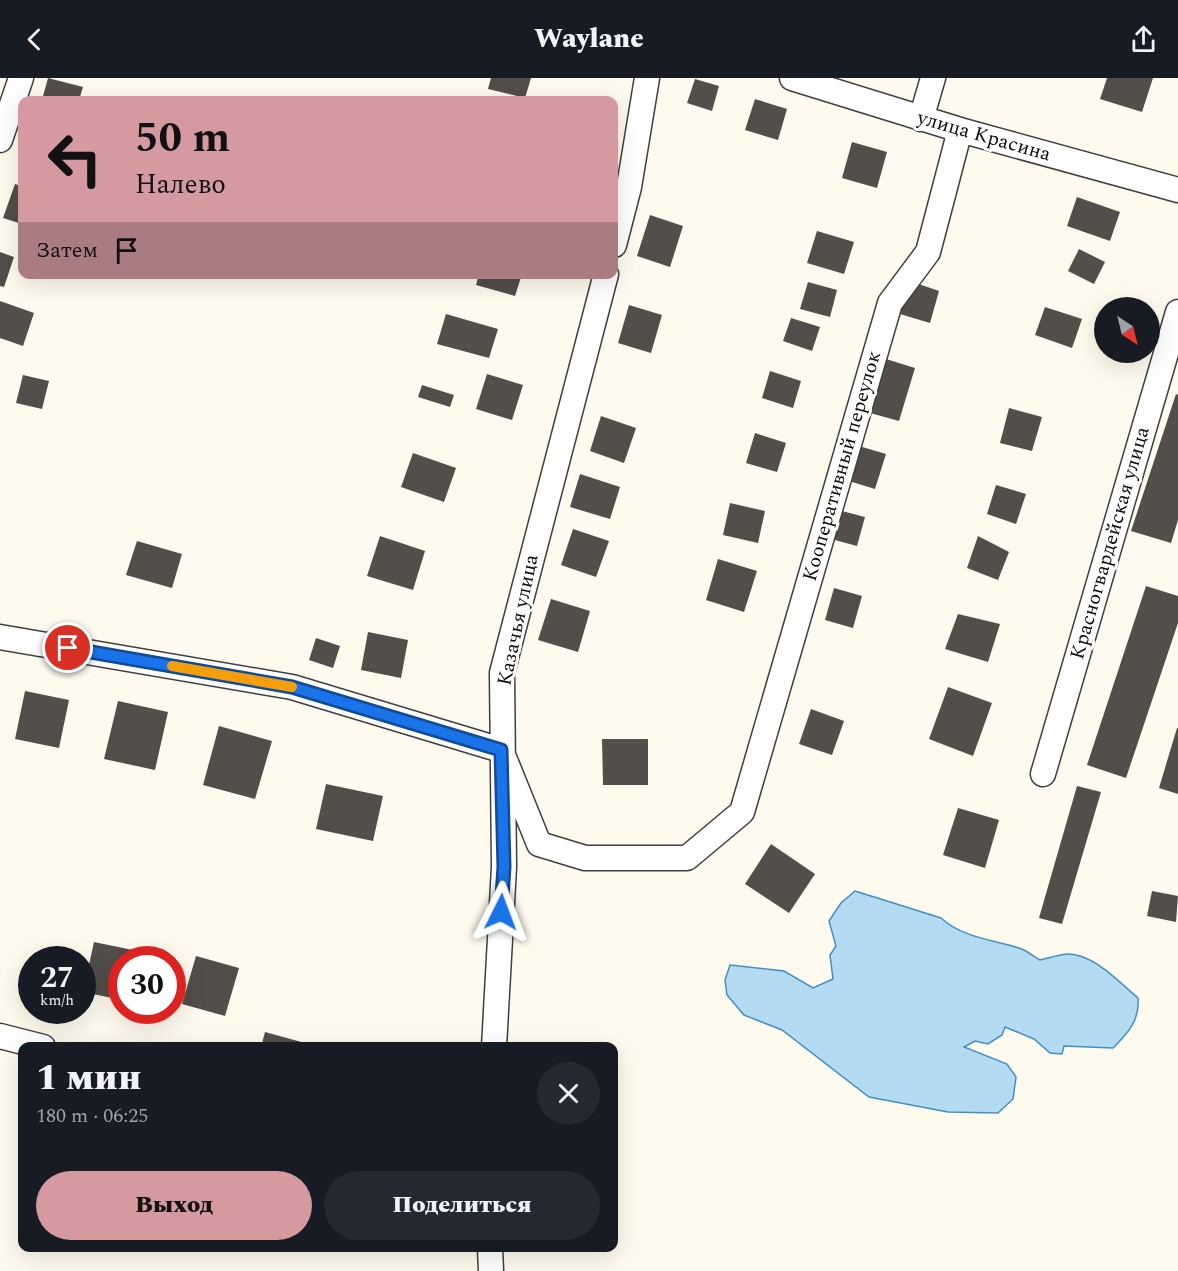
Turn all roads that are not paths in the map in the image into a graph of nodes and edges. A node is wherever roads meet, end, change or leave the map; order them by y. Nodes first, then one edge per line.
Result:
1 (21, 78) edge
2 (648, 78) edge
3 (792, 78) edge
4 (933, 78) edge
5 (921, 119) junction
6 (960, 130) junction
7 (0, 140) edge
8 (1178, 190) edge
9 (618, 230) edge
10 (605, 279) edge
11 (1178, 312) edge
12 (0, 637) edge
13 (501, 750) junction
14 (1043, 774) dead end
15 (0, 1036) edge
16 (23, 1042) edge
17 (494, 1042) edge
18 (490, 1252) edge
19 (491, 1271) edge

1 - 7 street
2 - 9 street
3 - 5 street, улица Красина
4 - 5 street
5 - 6 street, улица Красина
6 - 8 street, улица Красина
6 - 13 street, Кооперативный переулок
10 - 13 street, Казачья улица
11 - 14 street, Красногвардейская улица
12 - 13 street
13 - 17 street, Казачья улица
15 - 16 street
18 - 19 street

